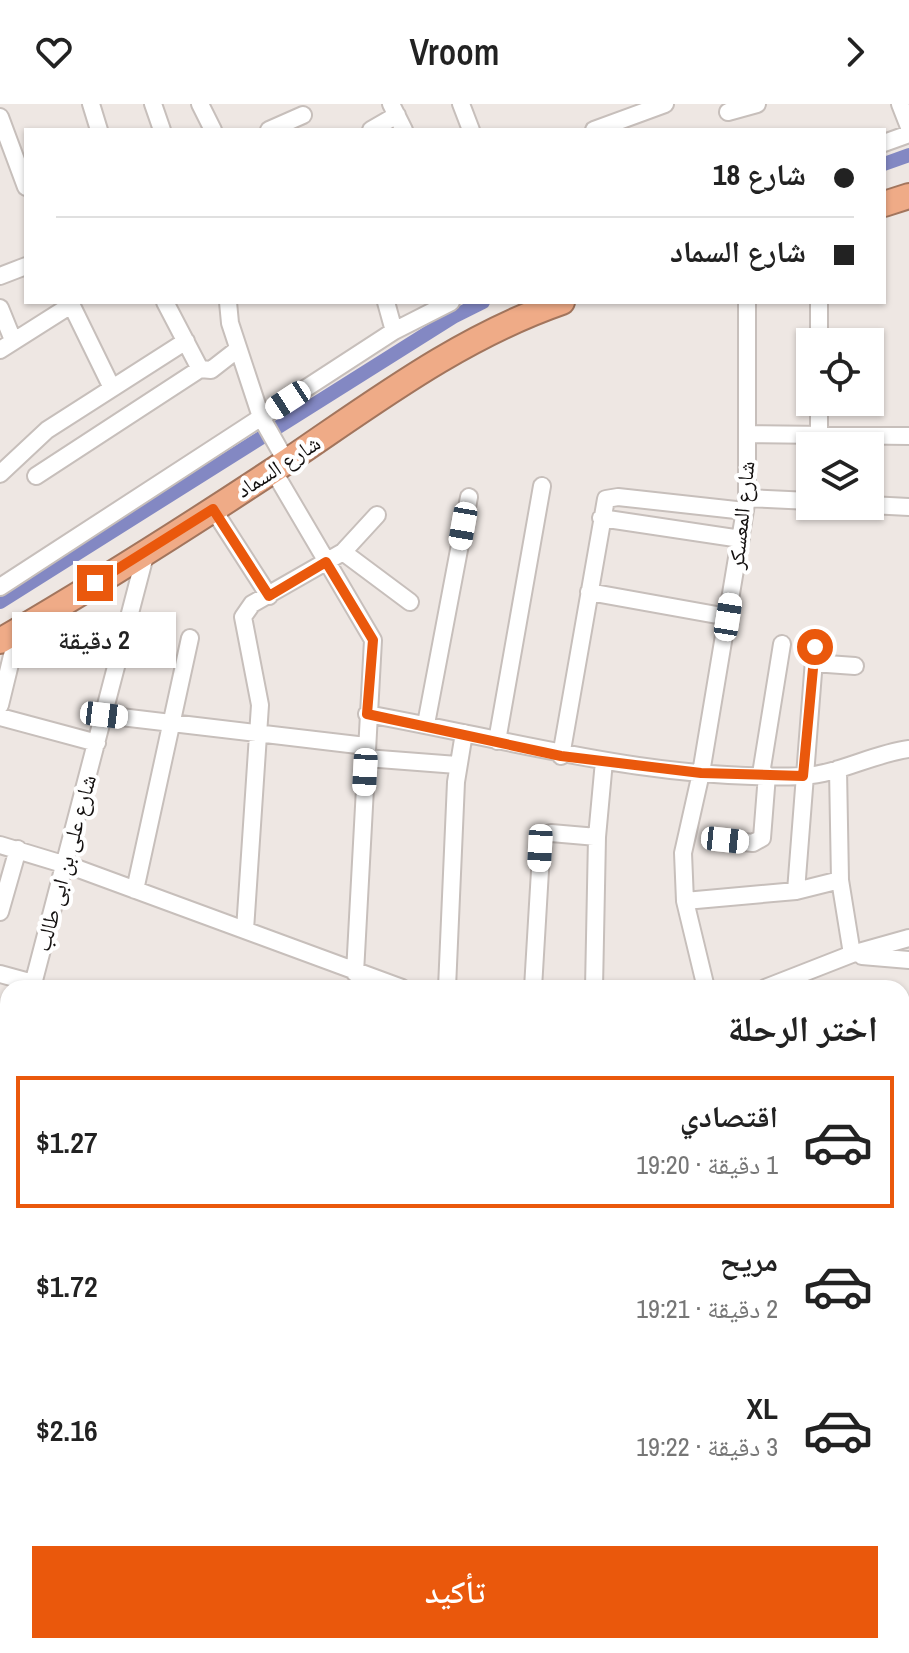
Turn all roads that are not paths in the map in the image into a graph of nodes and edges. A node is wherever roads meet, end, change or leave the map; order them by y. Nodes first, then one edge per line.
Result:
1 (91, 104) edge
2 (153, 104) edge
3 (200, 104) edge
4 (461, 104) edge
5 (665, 104) edge
6 (757, 104) edge
7 (900, 104) edge
8 (728, 112) dead end
9 (303, 115) dead end
10 (397, 116) edge
11 (0, 117) edge
12 (909, 127) edge
13 (98, 128) edge
14 (161, 128) edge
15 (212, 128) edge
16 (274, 128) edge
17 (375, 128) edge
18 (470, 128) edge
19 (599, 128) edge
20 (909, 134) edge
21 (886, 142) edge
22 (24, 182) edge
23 (909, 196) edge
24 (886, 203) edge
25 (24, 267) edge
26 (0, 276) edge
27 (70, 304) edge
28 (166, 304) edge
29 (228, 304) edge
30 (387, 304) edge
31 (447, 304) edge
32 (557, 304) edge
33 (747, 304) edge
34 (819, 304) edge
35 (0, 308) edge
36 (819, 328) edge
37 (394, 331) junction
38 (186, 341) junction
39 (7, 345) edge
40 (238, 349) junction
41 (200, 369) junction
42 (112, 388) junction
43 (264, 422) junction
44 (749, 434) junction
45 (796, 435) edge
46 (884, 436) edge
47 (909, 436) edge
48 (279, 459) junction
49 (0, 474) edge
50 (36, 476) dead end
51 (542, 486) dead end
52 (469, 497) dead end
53 (796, 502) edge
54 (746, 505) junction
55 (884, 506) edge
56 (909, 507) edge
57 (213, 509) junction
58 (377, 515) dead end
59 (601, 518) junction
60 (741, 539) junction
61 (146, 552) junction
62 (343, 552) junction
63 (326, 562) junction
64 (0, 587) edge
65 (589, 592) junction
66 (269, 596) junction
67 (410, 602) dead end
68 (728, 617) junction
69 (9, 636) edge
70 (190, 638) dead end
71 (782, 644) dead end
72 (855, 666) dead end
73 (0, 705) edge
74 (367, 714) junction
75 (104, 715) junction
76 (0, 717) edge
77 (171, 723) junction
78 (426, 724) junction
79 (464, 733) junction
80 (260, 735) junction
81 (497, 741) junction
82 (97, 743) junction
83 (909, 749) edge
84 (366, 752) junction
85 (561, 756) junction
86 (604, 761) junction
87 (457, 765) junction
88 (838, 769) junction
89 (701, 773) junction
90 (764, 774) junction
91 (803, 776) junction
92 (597, 837) junction
93 (725, 840) dead end
94 (0, 845) edge
95 (18, 849) junction
96 (65, 865) junction
97 (840, 880) junction
98 (135, 890) junction
99 (796, 891) junction
100 (685, 901) junction
101 (0, 912) edge
102 (245, 930) junction
103 (909, 938) edge
104 (852, 954) junction
105 (909, 960) edge
106 (355, 973) junction
107 (33, 980) edge
108 (377, 980) edge
109 (447, 980) edge
110 (533, 980) edge
111 (594, 980) edge
112 (704, 980) edge
113 (785, 980) edge

1 - 13 street
2 - 14 street
3 - 15 street
4 - 18 street
5 - 19 street
6 - 8 street
7 - 12 street
9 - 16 street
10 - 17 street
11 - 22 street
20 - 21 street
23 - 24 highway
25 - 26 street
27 - 39 street
27 - 42 street
28 - 38 street
29 - 40 street
30 - 37 street
31 - 37 street
32 - 48 highway, شارع السماد
33 - 44 street, شارع المعسكر
34 - 36 street
35 - 39 street
37 - 43 street
38 - 41 street
38 - 42 street
40 - 41 street
40 - 43 street
41 - 50 street
42 - 49 street
43 - 48 street
43 - 64 street
44 - 45 street
44 - 54 street, شارع المعسكر
46 - 47 street
48 - 57 highway, شارع السماد
48 - 63 street
51 - 81 street
52 - 78 street
53 - 54 street
54 - 59 street
54 - 60 street, شارع المعسكر
55 - 56 street
57 - 61 highway, شارع السماد
57 - 66 street
58 - 62 street
59 - 60 street
59 - 65 street
60 - 68 street, شارع المعسكر
61 - 69 highway, شارع السماد
61 - 75 street, شارع على بن ابى طالب
62 - 63 street
62 - 67 street
63 - 66 street
63 - 74 street
65 - 68 street
65 - 85 street
66 - 80 street
68 - 89 street, شارع المعسكر
69 - 73 street
70 - 77 street
71 - 90 street
72 - 91 street
74 - 78 street
74 - 84 street
75 - 77 street
75 - 82 street, شارع على بن ابى طالب
76 - 82 street
77 - 80 street
77 - 98 street
78 - 79 street
79 - 81 street
79 - 87 street
80 - 84 street
80 - 102 street
81 - 85 street
82 - 96 street, شارع على بن ابى طالب
83 - 88 street
84 - 87 street
84 - 106 street
85 - 86 street
86 - 89 street
86 - 92 street
87 - 109 street
88 - 91 street
88 - 97 street
89 - 90 street
89 - 100 street, شارع المعسكر
90 - 91 street
90 - 93 street
91 - 99 street
92 - 110 street
92 - 111 street
94 - 95 street
95 - 96 street
95 - 101 street
96 - 98 street
96 - 107 street, شارع على بن ابى طالب
97 - 99 street
97 - 104 street
98 - 102 street
99 - 100 street
100 - 112 street, شارع المعسكر
102 - 106 street
103 - 104 street
104 - 105 street
104 - 113 street
106 - 108 street

